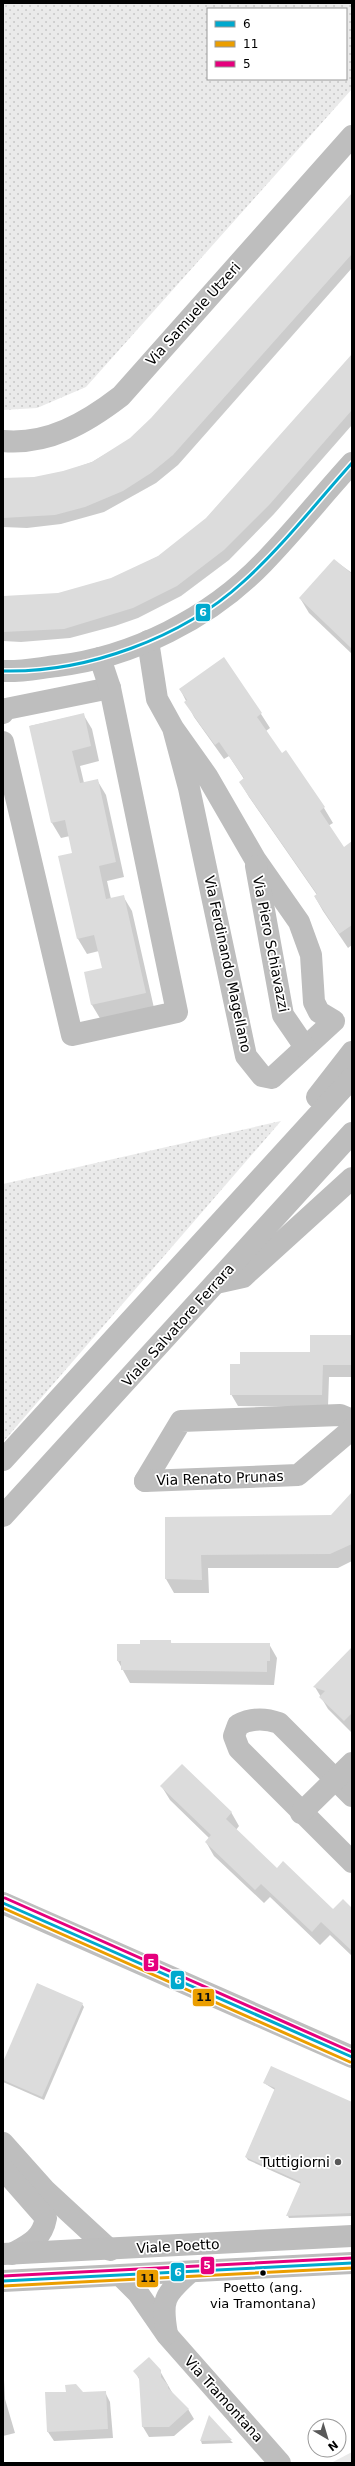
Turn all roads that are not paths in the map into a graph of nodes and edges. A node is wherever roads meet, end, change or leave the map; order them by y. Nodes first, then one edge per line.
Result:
1 (352, 136) edge
2 (3, 441) edge
3 (352, 463) edge
4 (148, 641) junction
5 (100, 658) junction
6 (3, 670) edge
7 (110, 688) junction
8 (3, 713) edge
9 (173, 728) junction
10 (3, 742) edge
11 (255, 859) junction
12 (305, 1047) junction
13 (352, 1052) edge
14 (352, 1078) edge
15 (352, 1133) edge
16 (286, 1149) junction
17 (352, 1178) edge
18 (216, 1283) junction
19 (352, 1420) edge
20 (352, 1429) edge
21 (3, 1460) edge
22 (3, 1516) edge
23 (352, 1763) edge
24 (336, 1780) junction
25 (352, 1796) edge
26 (301, 1813) junction
27 (352, 1862) edge
28 (3, 1903) edge
29 (352, 2057) edge
30 (3, 2143) edge
31 (3, 2169) edge
32 (352, 2236) edge
33 (110, 2250) junction
34 (7, 2254) edge
35 (352, 2263) edge
36 (189, 2272) junction
37 (121, 2276) junction
38 (3, 2281) edge
39 (167, 2335) junction
40 (280, 2463) edge

1 - 2 street, Via Samuele Utzeri
3 - 4 street
4 - 5 street
4 - 9 street, Via Ferdinando Magellano
5 - 6 street
5 - 7 street
7 - 8 street
7 - 10 street
9 - 11 street, Via Ferdinando Magellano
9 - 12 street, Via Ferdinando Magellano
11 - 12 street, Via Piero Schiavazzi
11 - 12 street, Via Ferdinando Magellano
13 - 16 main road
14 - 16 main road
15 - 18 main road, Viale Salvatore Ferrara
16 - 21 main road
17 - 18 main road
18 - 22 main road, Viale Salvatore Ferrara
19 - 20 street, Via Renato Prunas
23 - 24 street
24 - 25 street
24 - 26 street
24 - 26 street
26 - 27 street
28 - 29 street
30 - 33 street
31 - 34 street
32 - 33 main road, Viale Poetto
33 - 34 main road, Viale Poetto
35 - 36 main road, Viale Poetto
36 - 37 main road, Viale Poetto
36 - 39 street
37 - 38 main road, Viale Poetto
37 - 39 street, Via Tramontana
39 - 40 street, Via Tramontana

